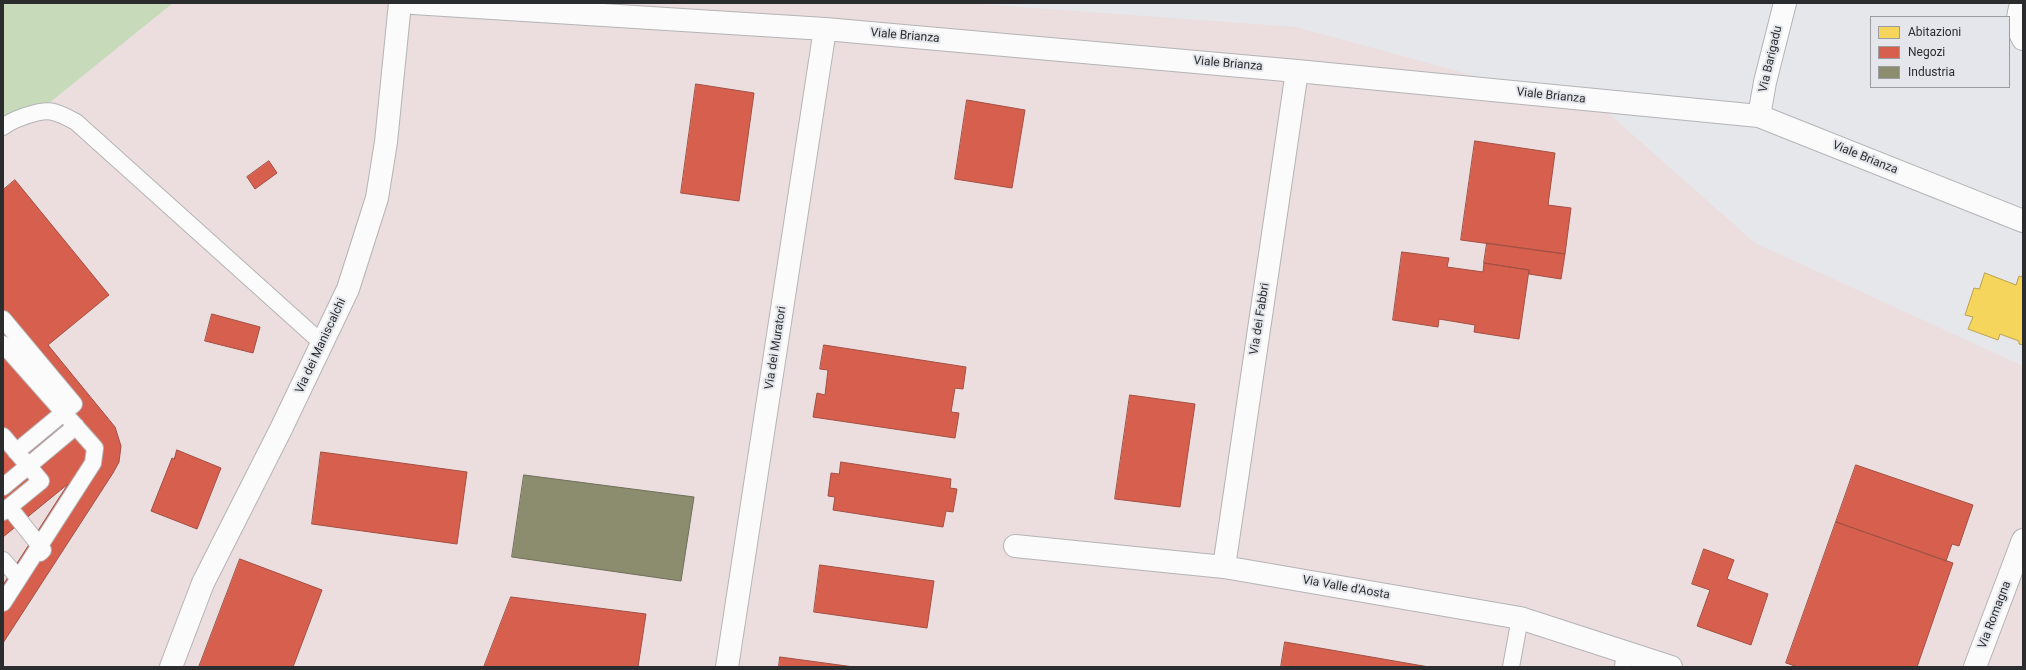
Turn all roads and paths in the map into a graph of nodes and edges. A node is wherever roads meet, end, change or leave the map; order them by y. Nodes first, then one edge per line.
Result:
1 (400, 3) edge
2 (413, 3) edge
3 (1785, 3) edge
4 (2022, 3) edge
5 (825, 29) junction
6 (2023, 39) edge
7 (1297, 70) junction
8 (1759, 116) junction
9 (3, 127) edge
10 (2023, 221) edge
11 (3, 319) edge
12 (3, 344) edge
13 (323, 344) junction
14 (76, 426) junction
15 (3, 436) edge
16 (16, 452) junction
17 (3, 487) edge
18 (6, 510) edge
19 (2023, 540) edge
20 (1015, 546) dead end
21 (3, 560) edge
22 (1224, 567) junction
23 (9, 579) edge
24 (3, 603) edge
25 (1520, 618) junction
26 (1624, 659) edge
27 (171, 667) edge
28 (727, 667) edge
29 (1511, 667) edge
30 (1670, 667) edge
31 (1975, 667) edge

1 - 13 street, Via dei Maniscalchi
2 - 5 street, Viale Brianza
3 - 8 street, Via Barigadu
4 - 6 street
5 - 7 street, Viale Brianza
5 - 28 street, Via dei Muratori
7 - 8 street, Viale Brianza
7 - 22 street, Via dei Fabbri
8 - 10 street, Viale Brianza
9 - 13 lane
11 - 16 lane
12 - 14 lane
13 - 27 street, Via dei Maniscalchi
14 - 17 lane
14 - 24 lane
15 - 16 lane
16 - 18 lane
18 - 23 lane
19 - 31 street, Via Romagna
20 - 22 street, Via Valle d'Aosta
21 - 23 lane
22 - 25 street, Via Valle d'Aosta
25 - 26 street, Via Valle d'Aosta
25 - 29 lane
26 - 30 street, Via Valle d'Aosta

